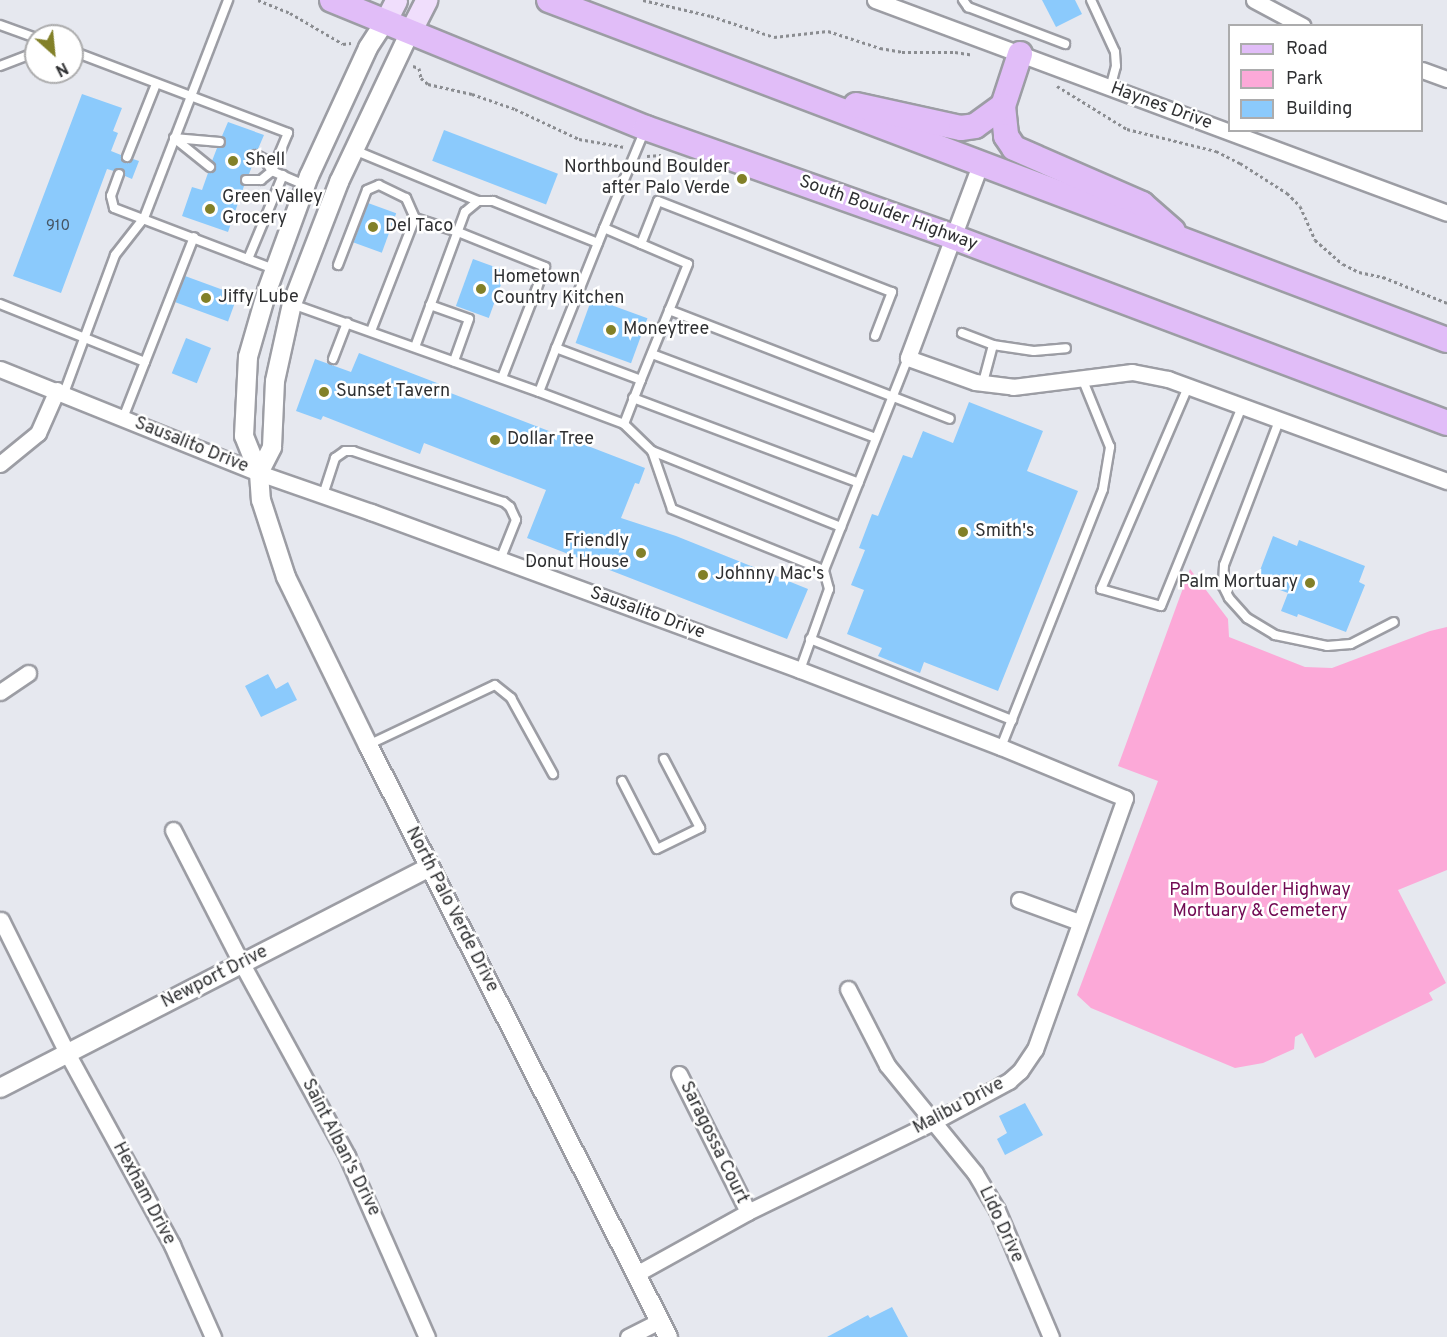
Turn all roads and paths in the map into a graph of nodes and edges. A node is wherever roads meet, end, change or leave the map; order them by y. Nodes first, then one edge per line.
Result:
1 (228, 0) edge
2 (258, 0) edge
3 (332, 0) edge
4 (426, 0) edge
5 (549, 0) edge
6 (643, 0) edge
7 (963, 0) edge
8 (1091, 0) edge
9 (1254, 0) edge
10 (884, 2) edge
11 (391, 10) edge
12 (1299, 24) edge
13 (0, 25) edge
14 (411, 30) junction
15 (24, 34) edge
16 (353, 42) dead end
17 (1065, 44) dead end
18 (1020, 54) junction
19 (84, 56) edge
20 (981, 56) dead end
21 (24, 57) edge
22 (0, 66) edge
23 (419, 68) dead end
24 (1423, 70) edge
25 (1447, 79) edge
26 (1049, 82) dead end
27 (156, 84) junction
28 (1110, 88) junction
29 (796, 95) junction
30 (190, 97) junction
31 (1003, 106) junction
32 (646, 128) junction
33 (1228, 132) edge
34 (1229, 132) edge
35 (174, 138) junction
36 (220, 142) dead end
37 (354, 150) junction
38 (636, 150) junction
39 (256, 155) dead end
40 (662, 155) dead end
41 (127, 157) dead end
42 (980, 165) junction
43 (210, 167) dead end
44 (273, 171) junction
45 (119, 174) dead end
46 (283, 175) junction
47 (246, 180) dead end
48 (305, 185) junction
49 (478, 201) junction
50 (1447, 213) edge
51 (144, 218) junction
52 (415, 218) junction
53 (603, 228) junction
54 (458, 232) junction
55 (194, 237) junction
56 (952, 237) junction
57 (598, 243) junction
58 (1188, 243) junction
59 (641, 244) junction
60 (248, 259) junction
61 (338, 265) dead end
62 (275, 270) junction
63 (267, 291) junction
64 (1447, 303) edge
65 (0, 304) edge
66 (292, 304) junction
67 (430, 305) junction
68 (669, 310) junction
69 (347, 322) junction
70 (371, 331) junction
71 (962, 333) dead end
72 (875, 336) dead end
73 (84, 337) junction
74 (1447, 340) edge
75 (993, 345) junction
76 (415, 347) junction
77 (556, 348) junction
78 (1066, 348) dead end
79 (652, 354) junction
80 (908, 358) junction
81 (333, 359) dead end
82 (454, 361) junction
83 (145, 362) junction
84 (0, 369) edge
85 (502, 378) junction
86 (1082, 378) junction
87 (641, 380) junction
88 (983, 383) junction
89 (1188, 387) junction
90 (60, 392) junction
91 (539, 392) junction
92 (894, 396) junction
93 (633, 398) junction
94 (1242, 407) junction
95 (123, 418) junction
96 (950, 419) dead end
97 (1279, 421) junction
98 (1447, 423) edge
99 (624, 424) junction
100 (876, 438) junction
101 (652, 451) junction
102 (0, 464) edge
103 (259, 473) junction
104 (1447, 481) edge
105 (859, 483) junction
106 (323, 495) junction
107 (841, 527) junction
108 (500, 560) junction
109 (824, 570) junction
110 (1394, 622) dead end
111 (810, 639) junction
112 (800, 669) junction
113 (28, 673) dead end
114 (0, 692) edge
115 (1012, 720) junction
116 (368, 745) junction
117 (1001, 747) junction
118 (664, 759) dead end
119 (553, 774) dead end
120 (622, 781) dead end
121 (1125, 798) joint
122 (173, 830) dead end
123 (430, 867) junction
124 (1019, 900) dead end
125 (1, 920) edge
126 (1080, 922) junction
127 (242, 964) junction
128 (848, 988) dead end
129 (67, 1053) junction
130 (679, 1074) dead end
131 (0, 1088) edge
132 (933, 1122) junction
133 (748, 1212) junction
134 (636, 1274) junction
135 (664, 1329) edge
136 (213, 1337) edge
137 (428, 1337) edge
138 (628, 1337) edge
139 (1051, 1337) edge

1 - 30 lane
2 - 16 path
3 - 11 main road, South Boulder Highway
4 - 14 main road
5 - 29 main road
6 - 20 path
7 - 17 lane
8 - 28 lane
9 - 12 street
10 - 18 street, Haynes Drive
11 - 14 main road, South Boulder Highway
11 - 48 street
13 - 15 lane
14 - 32 main road, South Boulder Highway
14 - 37 street
18 - 28 street, Haynes Drive
18 - 31 main road
19 - 27 lane
21 - 22 lane
23 - 38 path
24 - 25 street
26 - 64 path
27 - 30 lane
27 - 41 lane
28 - 33 street, Haynes Drive
29 - 31 main road
29 - 42 main road
30 - 35 lane
30 - 44 lane
31 - 58 main road
32 - 38 lane
32 - 56 main road, South Boulder Highway
34 - 50 street, Haynes Drive
35 - 36 lane
35 - 43 lane
35 - 51 lane
37 - 49 lane
37 - 66 street
38 - 40 path
38 - 53 lane
39 - 44 lane
42 - 56 street
42 - 58 main road
44 - 46 lane
44 - 47 lane
45 - 51 lane
46 - 48 lane
46 - 60 lane
48 - 62 street
49 - 54 lane
49 - 57 lane
51 - 55 lane
51 - 73 lane
52 - 54 lane
52 - 61 lane
52 - 70 lane
53 - 57 lane
53 - 59 lane
54 - 67 lane
54 - 85 lane
55 - 60 lane
55 - 83 lane
56 - 80 street
56 - 98 main road, South Boulder Highway
57 - 77 lane
58 - 74 main road
59 - 68 lane
59 - 72 lane
60 - 62 lane
62 - 63 street
63 - 66 street
63 - 103 street
65 - 73 lane
66 - 69 lane
66 - 103 street
67 - 76 lane
67 - 82 lane
68 - 79 lane
68 - 92 lane
69 - 70 lane
69 - 81 lane
70 - 76 lane
71 - 75 lane
73 - 83 lane
73 - 90 lane
75 - 78 lane
75 - 88 lane
76 - 82 lane
77 - 87 lane
77 - 91 lane
79 - 87 lane
79 - 100 lane
80 - 88 street
80 - 92 lane
82 - 85 lane
83 - 95 lane
84 - 90 street, Sausalito Drive
85 - 91 lane
86 - 88 street
86 - 89 street
86 - 115 lane
87 - 93 lane
89 - 94 street
89 - 94 lane
90 - 95 street, Sausalito Drive
90 - 102 street
91 - 99 lane
92 - 96 lane
92 - 100 lane
93 - 99 lane
93 - 105 lane
94 - 97 street
95 - 103 street, Sausalito Drive
97 - 104 street
97 - 110 lane
99 - 101 lane
100 - 105 lane
101 - 107 lane
101 - 109 lane
103 - 106 street, Sausalito Drive
103 - 116 street, North Palo Verde Drive
105 - 107 lane
106 - 108 street, Sausalito Drive
106 - 108 lane
107 - 109 lane
108 - 112 street, Sausalito Drive
109 - 111 lane
111 - 112 lane
111 - 115 lane
112 - 117 street, Sausalito Drive
113 - 114 street
115 - 117 lane
116 - 119 lane
116 - 123 street, North Palo Verde Drive
117 - 121 street, Sausalito Drive
118 - 120 lane
121 - 126 street, Malibu Drive
122 - 127 street, Saint Alban's Drive
123 - 127 street, Newport Drive
123 - 134 street, North Palo Verde Drive
124 - 126 street
125 - 129 street, Hexham Drive
126 - 132 street, Malibu Drive
127 - 129 street, Newport Drive
127 - 137 street, Saint Alban's Drive
128 - 132 street, Lido Drive
129 - 131 street, Newport Drive
129 - 136 street, Hexham Drive
130 - 133 street, Saragossa Court
132 - 133 street, Malibu Drive
132 - 139 street, Lido Drive
133 - 134 street, Malibu Drive
134 - 135 street, North Palo Verde Drive
135 - 138 street

